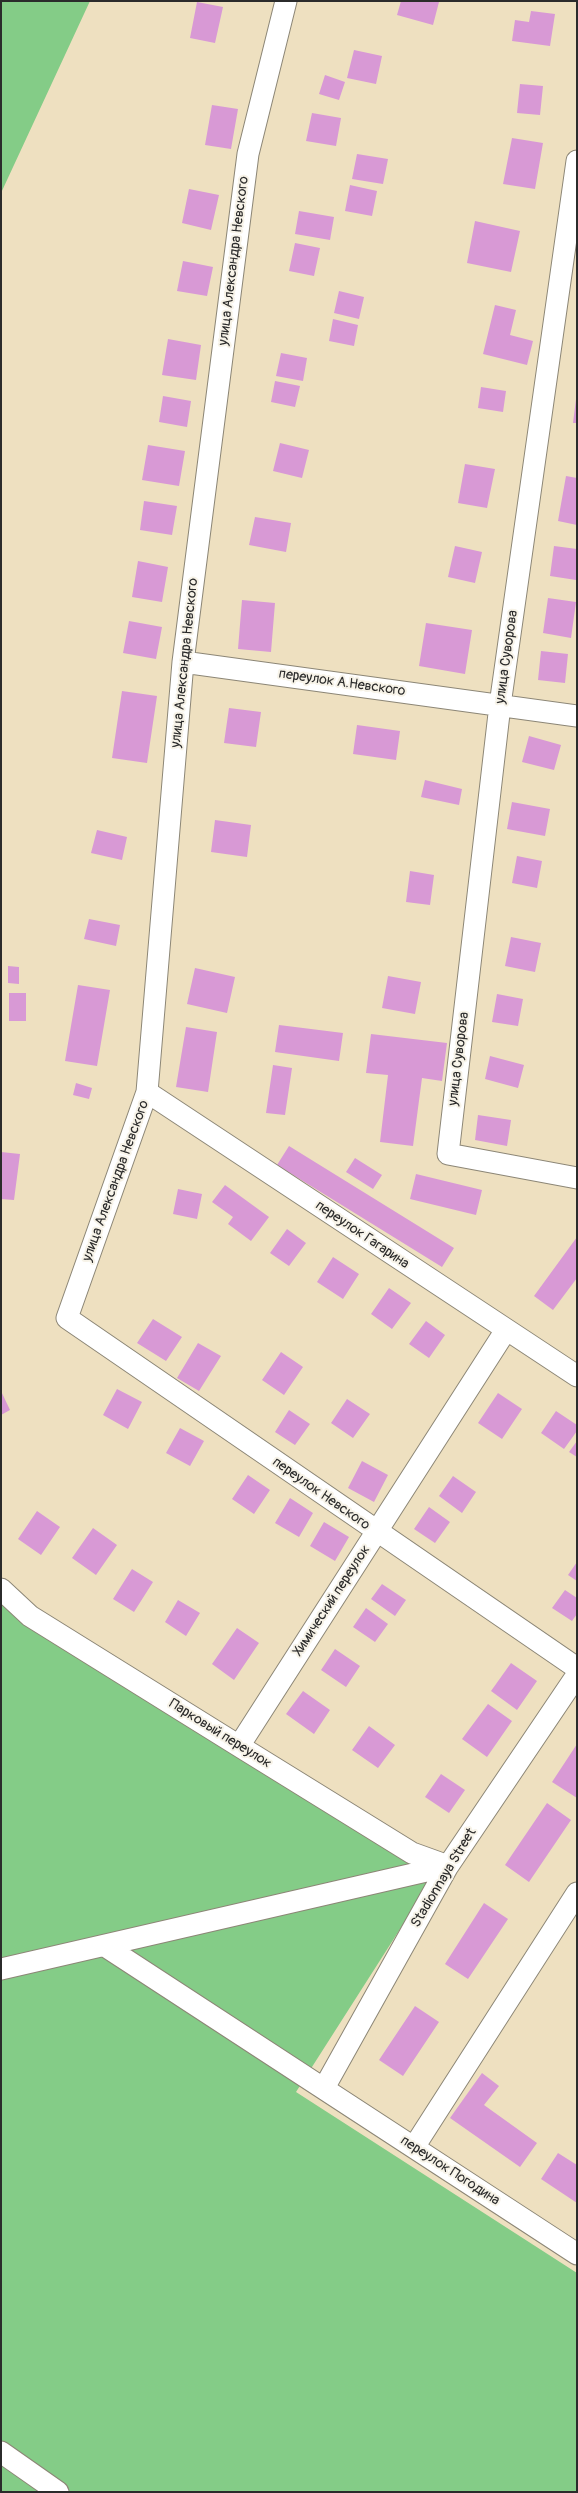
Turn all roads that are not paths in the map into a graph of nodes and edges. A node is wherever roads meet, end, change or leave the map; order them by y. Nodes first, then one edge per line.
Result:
1 (286, 1) edge
2 (577, 161) edge
3 (183, 662) junction
4 (500, 705) junction
5 (577, 716) edge
6 (147, 1092) junction
7 (577, 1178) edge
8 (66, 1318) joint
9 (506, 1330) junction
10 (577, 1376) edge
11 (376, 1532) junction
12 (1, 1589) edge
13 (577, 1668) edge
14 (577, 1676) edge
15 (239, 1746) junction
16 (448, 1866) junction
17 (577, 1893) edge
18 (105, 1946) junction
19 (1, 1969) edge
20 (324, 2088) junction
21 (414, 2147) junction
22 (577, 2254) edge
23 (1, 2452) edge
24 (58, 2492) edge

1 - 3 street, улица Александра Невского
2 - 4 street, улица Суворова
3 - 4 street, переулок А.Невского
3 - 6 street, улица Александра Невского
4 - 5 street, переулок А.Невского
4 - 7 street, улица Суворова
6 - 8 street, улица Александра Невского
6 - 9 street, переулок Гагарина
8 - 11 street, переулок Невского
9 - 10 street, переулок Гагарина
9 - 11 street, Химический переулок
11 - 13 street, переулок Невского
11 - 15 street, Химический переулок
12 - 15 street, Парковый переулок
14 - 16 street, Stadionnaya Street
15 - 16 street, Парковый переулок
16 - 18 street
16 - 20 street, Stadionnaya Street
17 - 21 street
18 - 19 street
18 - 20 street, переулок Погодина
20 - 21 street, переулок Погодина
21 - 22 street, переулок Погодина
23 - 24 street

